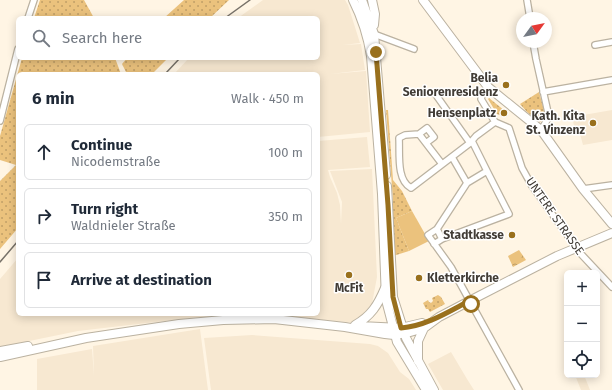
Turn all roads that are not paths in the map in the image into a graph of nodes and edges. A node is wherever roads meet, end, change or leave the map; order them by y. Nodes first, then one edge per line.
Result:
1 (34, 0) edge
2 (354, 0) edge
3 (362, 0) edge
4 (372, 0) edge
5 (423, 0) edge
6 (527, 0) edge
7 (529, 12) edge
8 (29, 16) edge
9 (374, 34) junction
10 (612, 42) edge
11 (595, 45) dead end
12 (534, 48) edge
13 (414, 49) dead end
14 (16, 57) edge
15 (612, 80) edge
16 (488, 88) junction
17 (543, 92) junction
18 (436, 95) dead end
19 (0, 121) edge
20 (494, 122) junction
21 (541, 130) junction
22 (419, 134) junction
23 (471, 142) junction
24 (426, 143) junction
25 (452, 157) junction
26 (442, 164) junction
27 (488, 171) junction
28 (467, 183) junction
29 (612, 185) edge
30 (583, 189) junction
31 (612, 224) edge
32 (437, 230) junction
33 (612, 233) edge
34 (442, 239) junction
35 (434, 244) junction
36 (577, 247) junction
37 (612, 287) edge
38 (385, 288) junction
39 (469, 301) junction
40 (274, 317) edge
41 (439, 317) junction
42 (355, 325) junction
43 (345, 327) junction
44 (424, 328) junction
45 (393, 331) junction
46 (403, 331) junction
47 (86, 338) junction
48 (0, 351) edge
49 (0, 357) edge
50 (418, 361) junction
51 (426, 390) edge
52 (434, 390) edge
53 (519, 390) edge

1 - 8 street
2 - 38 main road
3 - 9 main road
4 - 9 main road
5 - 16 main road
6 - 7 street
9 - 13 street
9 - 46 main road
10 - 11 street
12 - 17 street
14 - 19 street
15 - 17 street
16 - 20 street
16 - 21 main road
17 - 21 street
18 - 23 street
20 - 23 street
20 - 36 street, UNTERE STRASSE
21 - 30 main road
22 - 24 street
22 - 24 street
22 - 26 street
23 - 25 street
23 - 27 street
24 - 26 street
25 - 26 street
25 - 28 street
27 - 28 street
27 - 34 street
28 - 32 street
29 - 30 street
30 - 31 main road
32 - 34 street
32 - 35 street
33 - 36 main road
34 - 35 street
35 - 39 street
36 - 37 street, UNTERE STRASSE
36 - 39 main road
38 - 42 main road
38 - 45 main road
39 - 41 main road
39 - 53 street
40 - 43 main road
40 - 47 main road
41 - 44 main road
41 - 46 main road
42 - 43 main road
42 - 45 main road
43 - 45 main road
44 - 46 main road
44 - 50 main road
45 - 46 main road
45 - 51 main road
46 - 50 main road
47 - 48 main road
47 - 49 main road
50 - 52 main road

